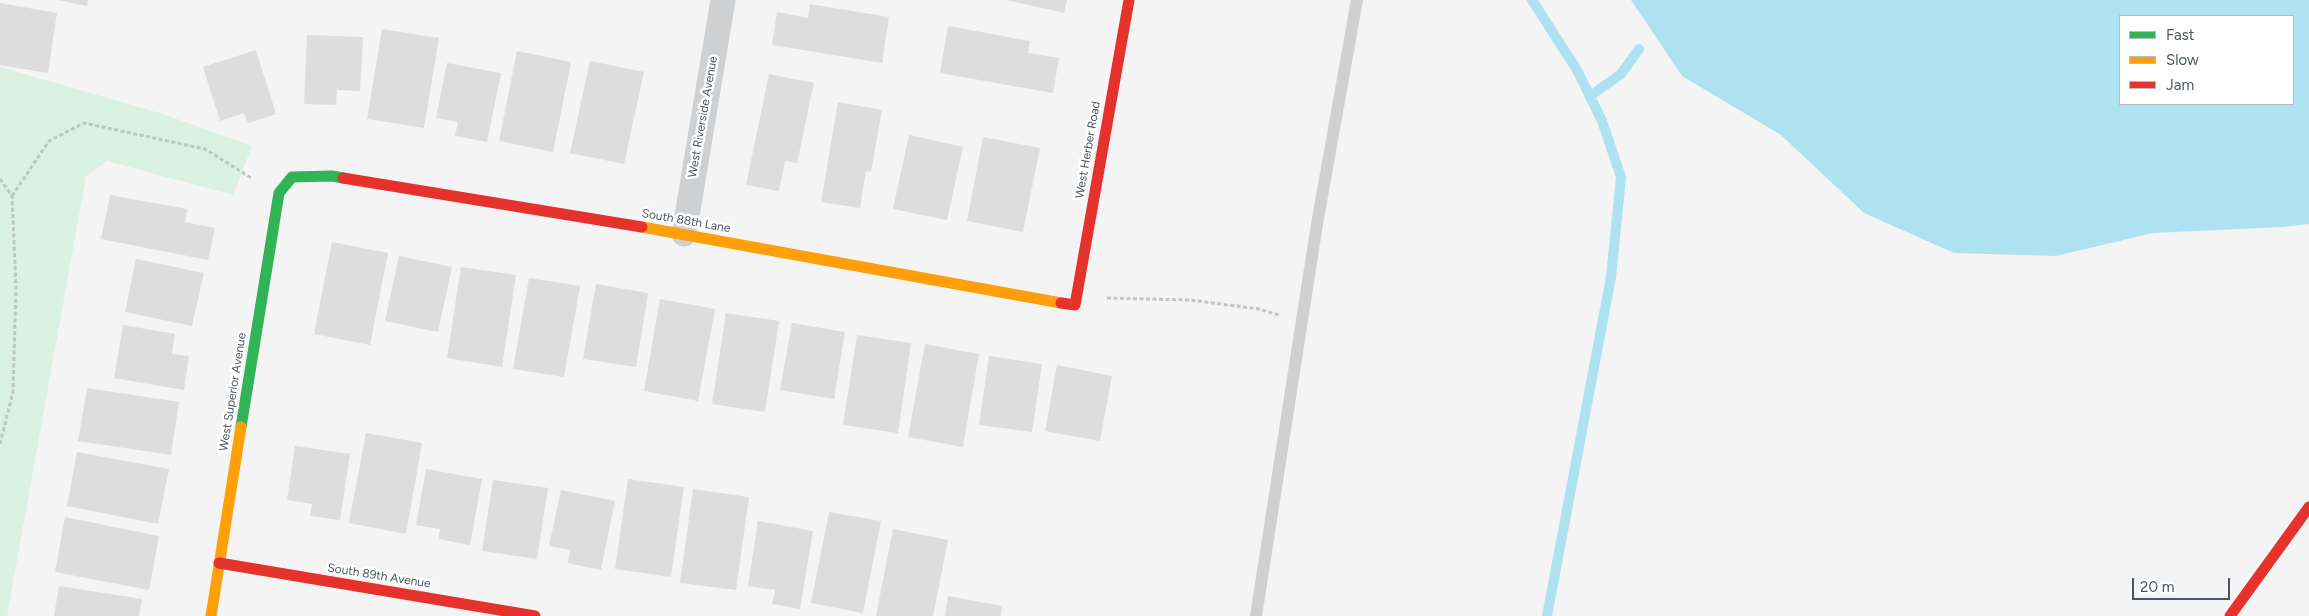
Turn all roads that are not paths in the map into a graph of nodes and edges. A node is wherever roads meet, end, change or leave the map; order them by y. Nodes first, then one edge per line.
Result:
1 (723, 0) edge
2 (1129, 0) edge
3 (1357, 0) edge
4 (292, 177) joint
5 (684, 234) junction
6 (1075, 304) joint
7 (2309, 507) edge
8 (219, 563) junction
9 (211, 616) edge
10 (536, 616) edge
11 (1256, 616) edge
12 (2230, 616) edge

1 - 5 street, West Riverside Avenue
2 - 6 street, West Herber Road
3 - 11 lane
4 - 5 street, South 88th Lane
4 - 8 street, West Superior Avenue
5 - 6 street, South 88th Lane
7 - 12 street
8 - 9 street, West Superior Avenue
8 - 10 street, South 89th Avenue

